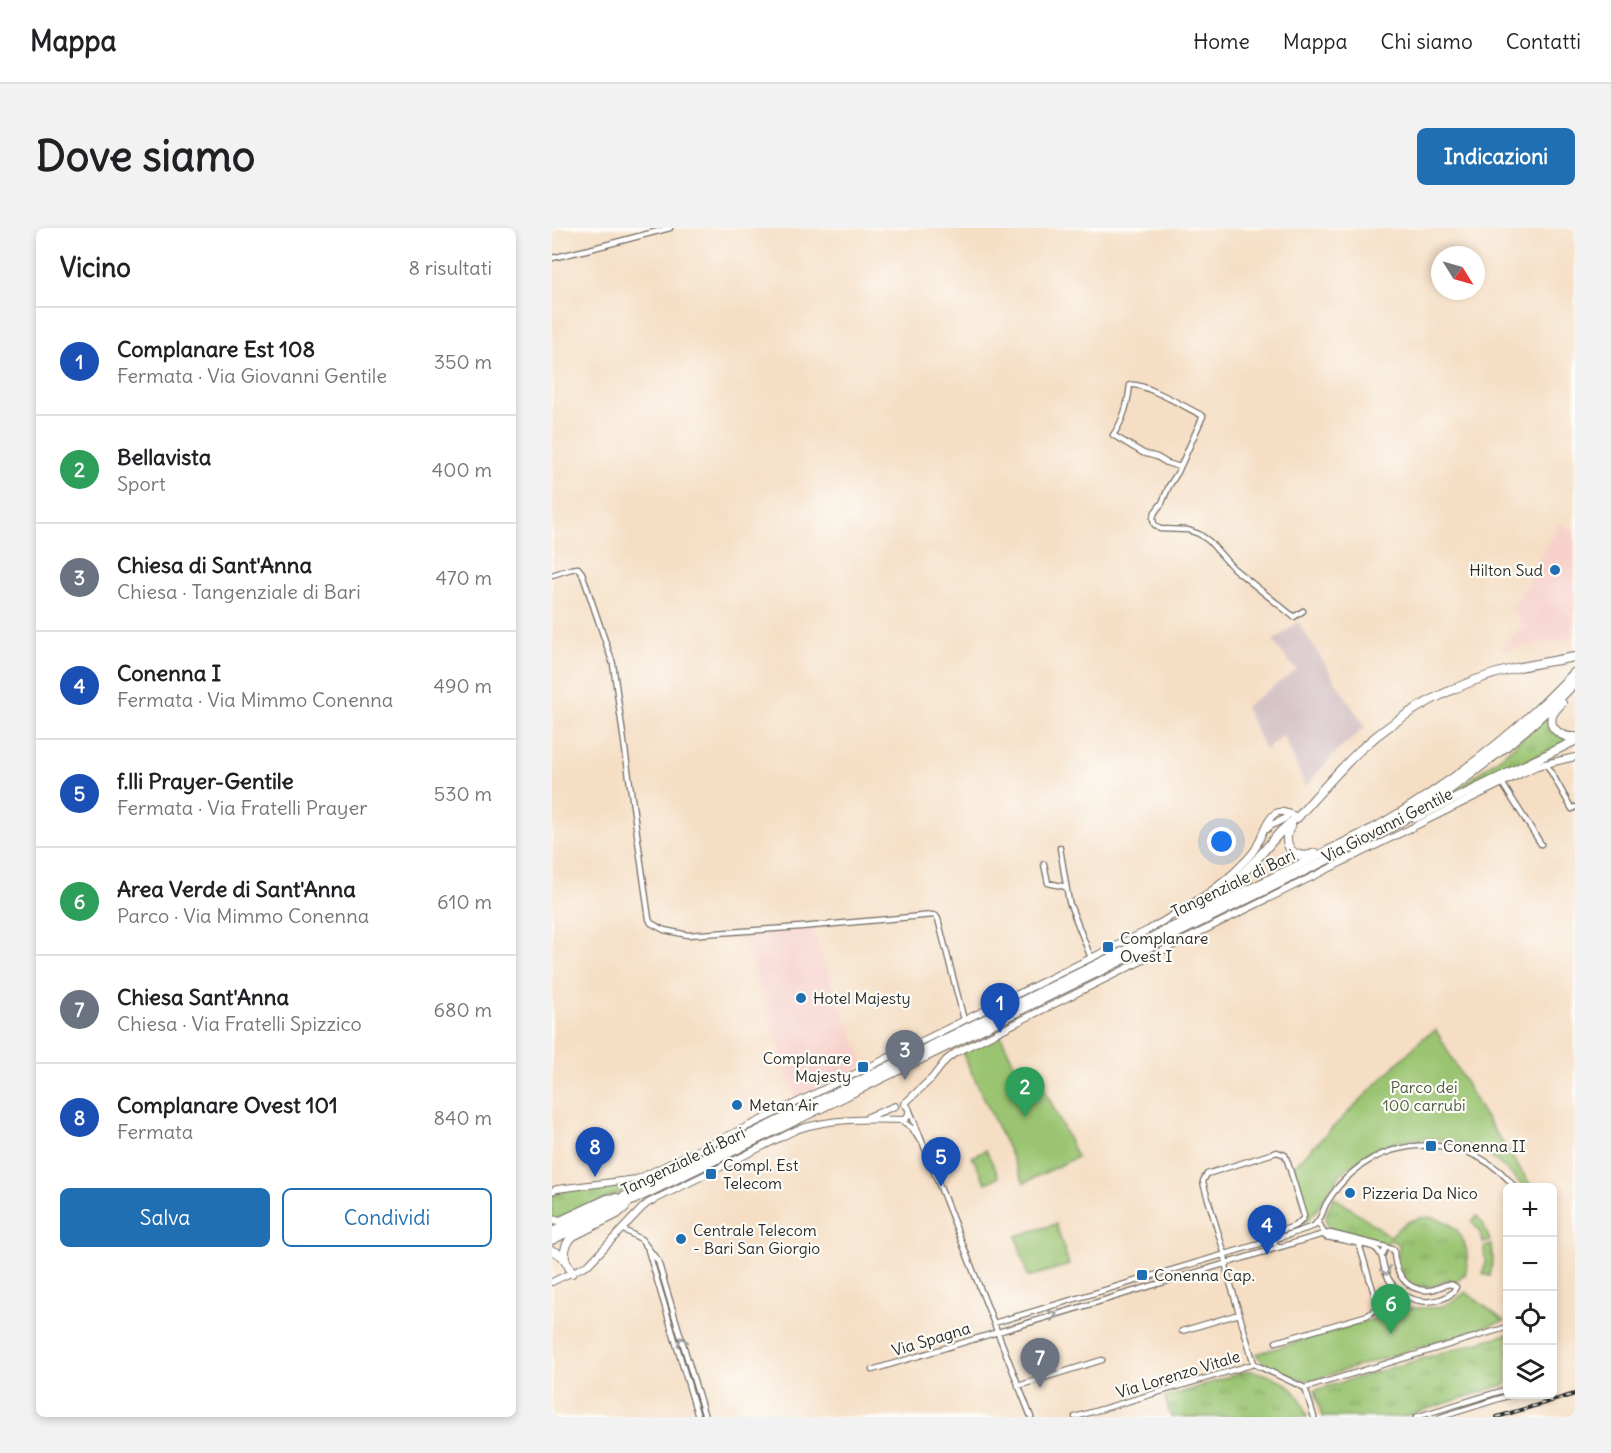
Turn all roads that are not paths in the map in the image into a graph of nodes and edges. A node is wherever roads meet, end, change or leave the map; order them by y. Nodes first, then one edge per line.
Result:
1 (670, 228) edge
2 (552, 258) edge
3 (1180, 467) junction
4 (552, 575) edge
5 (1303, 611) dead end
6 (1575, 657) edge
7 (1575, 672) edge
8 (1575, 683) edge
9 (1575, 690) edge
10 (1575, 737) edge
11 (1575, 741) edge
12 (1575, 757) edge
13 (1546, 762) junction
14 (1502, 783) junction
15 (1575, 807) edge
16 (1289, 814) junction
17 (1298, 817) junction
18 (1264, 831) junction
19 (1380, 834) junction
20 (1353, 840) junction
21 (1540, 844) dead end
22 (1060, 848) dead end
23 (1044, 864) dead end
24 (1066, 887) junction
25 (1165, 932) junction
26 (1091, 958) junction
27 (964, 1020) junction
28 (904, 1104) junction
29 (895, 1106) junction
30 (909, 1111) junction
31 (861, 1119) junction
32 (898, 1119) junction
33 (921, 1141) junction
34 (1510, 1183) edge
35 (552, 1191) edge
36 (626, 1200) junction
37 (552, 1220) edge
38 (1318, 1221) junction
39 (622, 1229) junction
40 (552, 1232) edge
41 (1324, 1234) junction
42 (1276, 1239) junction
43 (552, 1240) edge
44 (1260, 1244) junction
45 (1359, 1244) junction
46 (1278, 1247) junction
47 (1386, 1247) junction
48 (647, 1248) junction
49 (552, 1251) edge
50 (1264, 1251) junction
51 (1225, 1255) junction
52 (1382, 1256) junction
53 (565, 1258) junction
54 (1225, 1263) junction
55 (573, 1273) junction
56 (552, 1282) edge
57 (1113, 1288) junction
58 (1104, 1291) junction
59 (1116, 1296) junction
60 (1106, 1299) junction
61 (1239, 1314) junction
62 (994, 1323) junction
63 (1503, 1329) edge
64 (997, 1331) junction
65 (1182, 1331) dead end
66 (1276, 1342) dead end
67 (1102, 1360) dead end
68 (1254, 1364) junction
69 (872, 1370) dead end
70 (1018, 1386) junction
71 (1305, 1388) junction
72 (1503, 1391) edge
73 (1503, 1398) edge
74 (698, 1417) edge
75 (705, 1417) edge
76 (1030, 1417) edge
77 (1075, 1417) edge
78 (1314, 1417) edge
79 (1416, 1417) edge
80 (1441, 1417) edge

1 - 2 street
3 - 3 street
3 - 5 street
4 - 27 street
6 - 17 main road
7 - 20 main road, Tangenziale di Bari
8 - 19 main road, Tangenziale di Bari
9 - 10 main road
11 - 19 main road
12 - 13 street, Via Giovanni Gentile
13 - 14 street, Via Giovanni Gentile
13 - 15 street
14 - 21 street
14 - 28 street, Via Giovanni Gentile
16 - 17 street
16 - 18 street
16 - 18 street
17 - 20 main road
17 - 25 main road
18 - 26 street
19 - 36 main road, Tangenziale di Bari
20 - 25 main road, Tangenziale di Bari
22 - 24 street
23 - 24 street
24 - 26 street
25 - 36 main road, Tangenziale di Bari
26 - 27 street
27 - 35 street
28 - 29 street
28 - 30 street
29 - 31 street
29 - 32 street
30 - 32 street
30 - 33 street
31 - 32 street
31 - 39 street
32 - 33 street
33 - 62 street
34 - 38 street
36 - 37 main road
36 - 40 main road, Tangenziale di Bari
36 - 43 main road, Tangenziale di Bari
36 - 53 main road
38 - 41 street
38 - 42 street
39 - 48 street
39 - 55 street
41 - 45 street
41 - 46 street, Via Spagna
41 - 47 street
42 - 44 street
42 - 46 street
42 - 51 street
44 - 50 street
44 - 51 street
45 - 52 street
45 - 66 street
46 - 50 street, Via Spagna
47 - 52 street
52 -> 47 street
48 - 74 street
75 -> 48 street
49 - 53 main road
50 - 54 street, Via Spagna
51 - 54 street
51 - 57 street
53 - 55 main road
54 - 59 street, Via Spagna
54 - 61 street
55 - 56 street
57 - 58 street
57 - 59 street
58 - 60 street
58 - 62 street
59 - 60 street, Via Spagna
64 -> 60 street, Via Spagna
61 - 65 street
61 - 68 street
62 - 64 street
63 - 71 street
64 - 69 street, Via Spagna
64 - 70 street
67 - 70 street
68 - 71 street
68 - 77 street, Via Lorenzo Vitale
70 - 76 street
71 - 78 street
72 - 79 street
73 - 80 street

